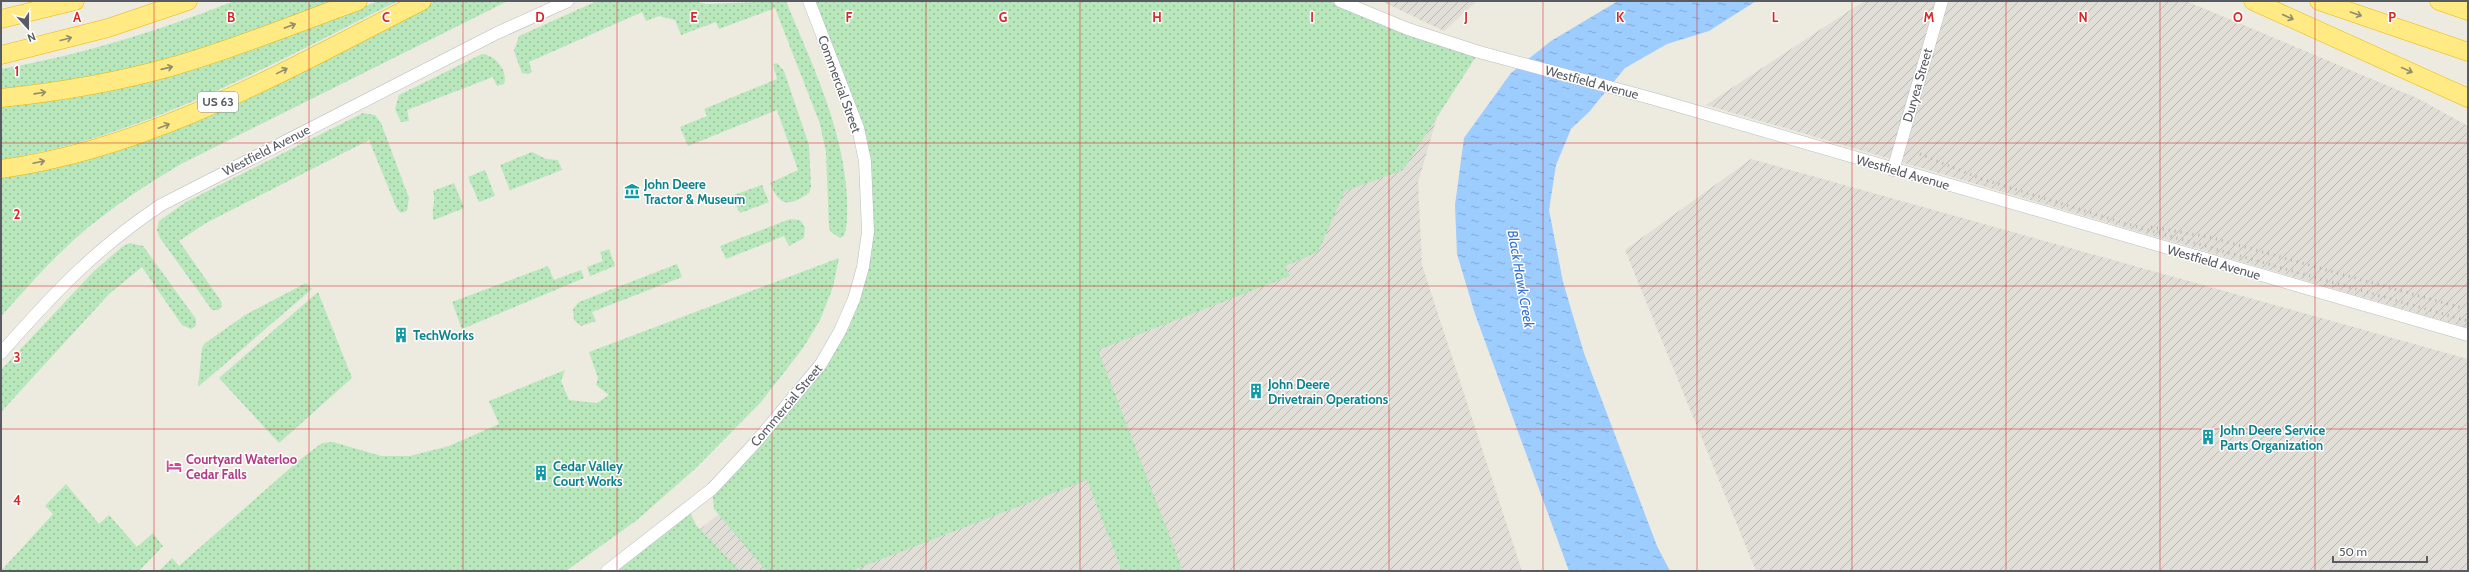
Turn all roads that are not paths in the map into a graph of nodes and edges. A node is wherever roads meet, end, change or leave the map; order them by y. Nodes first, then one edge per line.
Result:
1 (75, 1) edge
2 (188, 1) edge
3 (358, 1) edge
4 (422, 1) edge
5 (568, 1) edge
6 (809, 1) edge
7 (1340, 1) edge
8 (1942, 1) edge
9 (2252, 1) edge
10 (2319, 1) edge
11 (2439, 1) edge
12 (2468, 11) edge
13 (1, 19) edge
14 (2468, 52) edge
15 (1, 55) edge
16 (1, 98) edge
17 (2468, 98) edge
18 (1, 169) edge
19 (1893, 170) junction
20 (2468, 335) edge
21 (1, 353) edge
22 (607, 571) edge

1 - 13 highway
15 -> 2 highway
16 -> 3 highway
18 -> 4 highway, US 63
5 - 21 street, Westfield Avenue
6 - 22 street, Commercial Street
7 - 19 street, Westfield Avenue
8 - 19 street, Duryea Street
9 -> 17 highway
10 -> 14 highway
11 - 12 highway
19 - 20 street, Westfield Avenue

